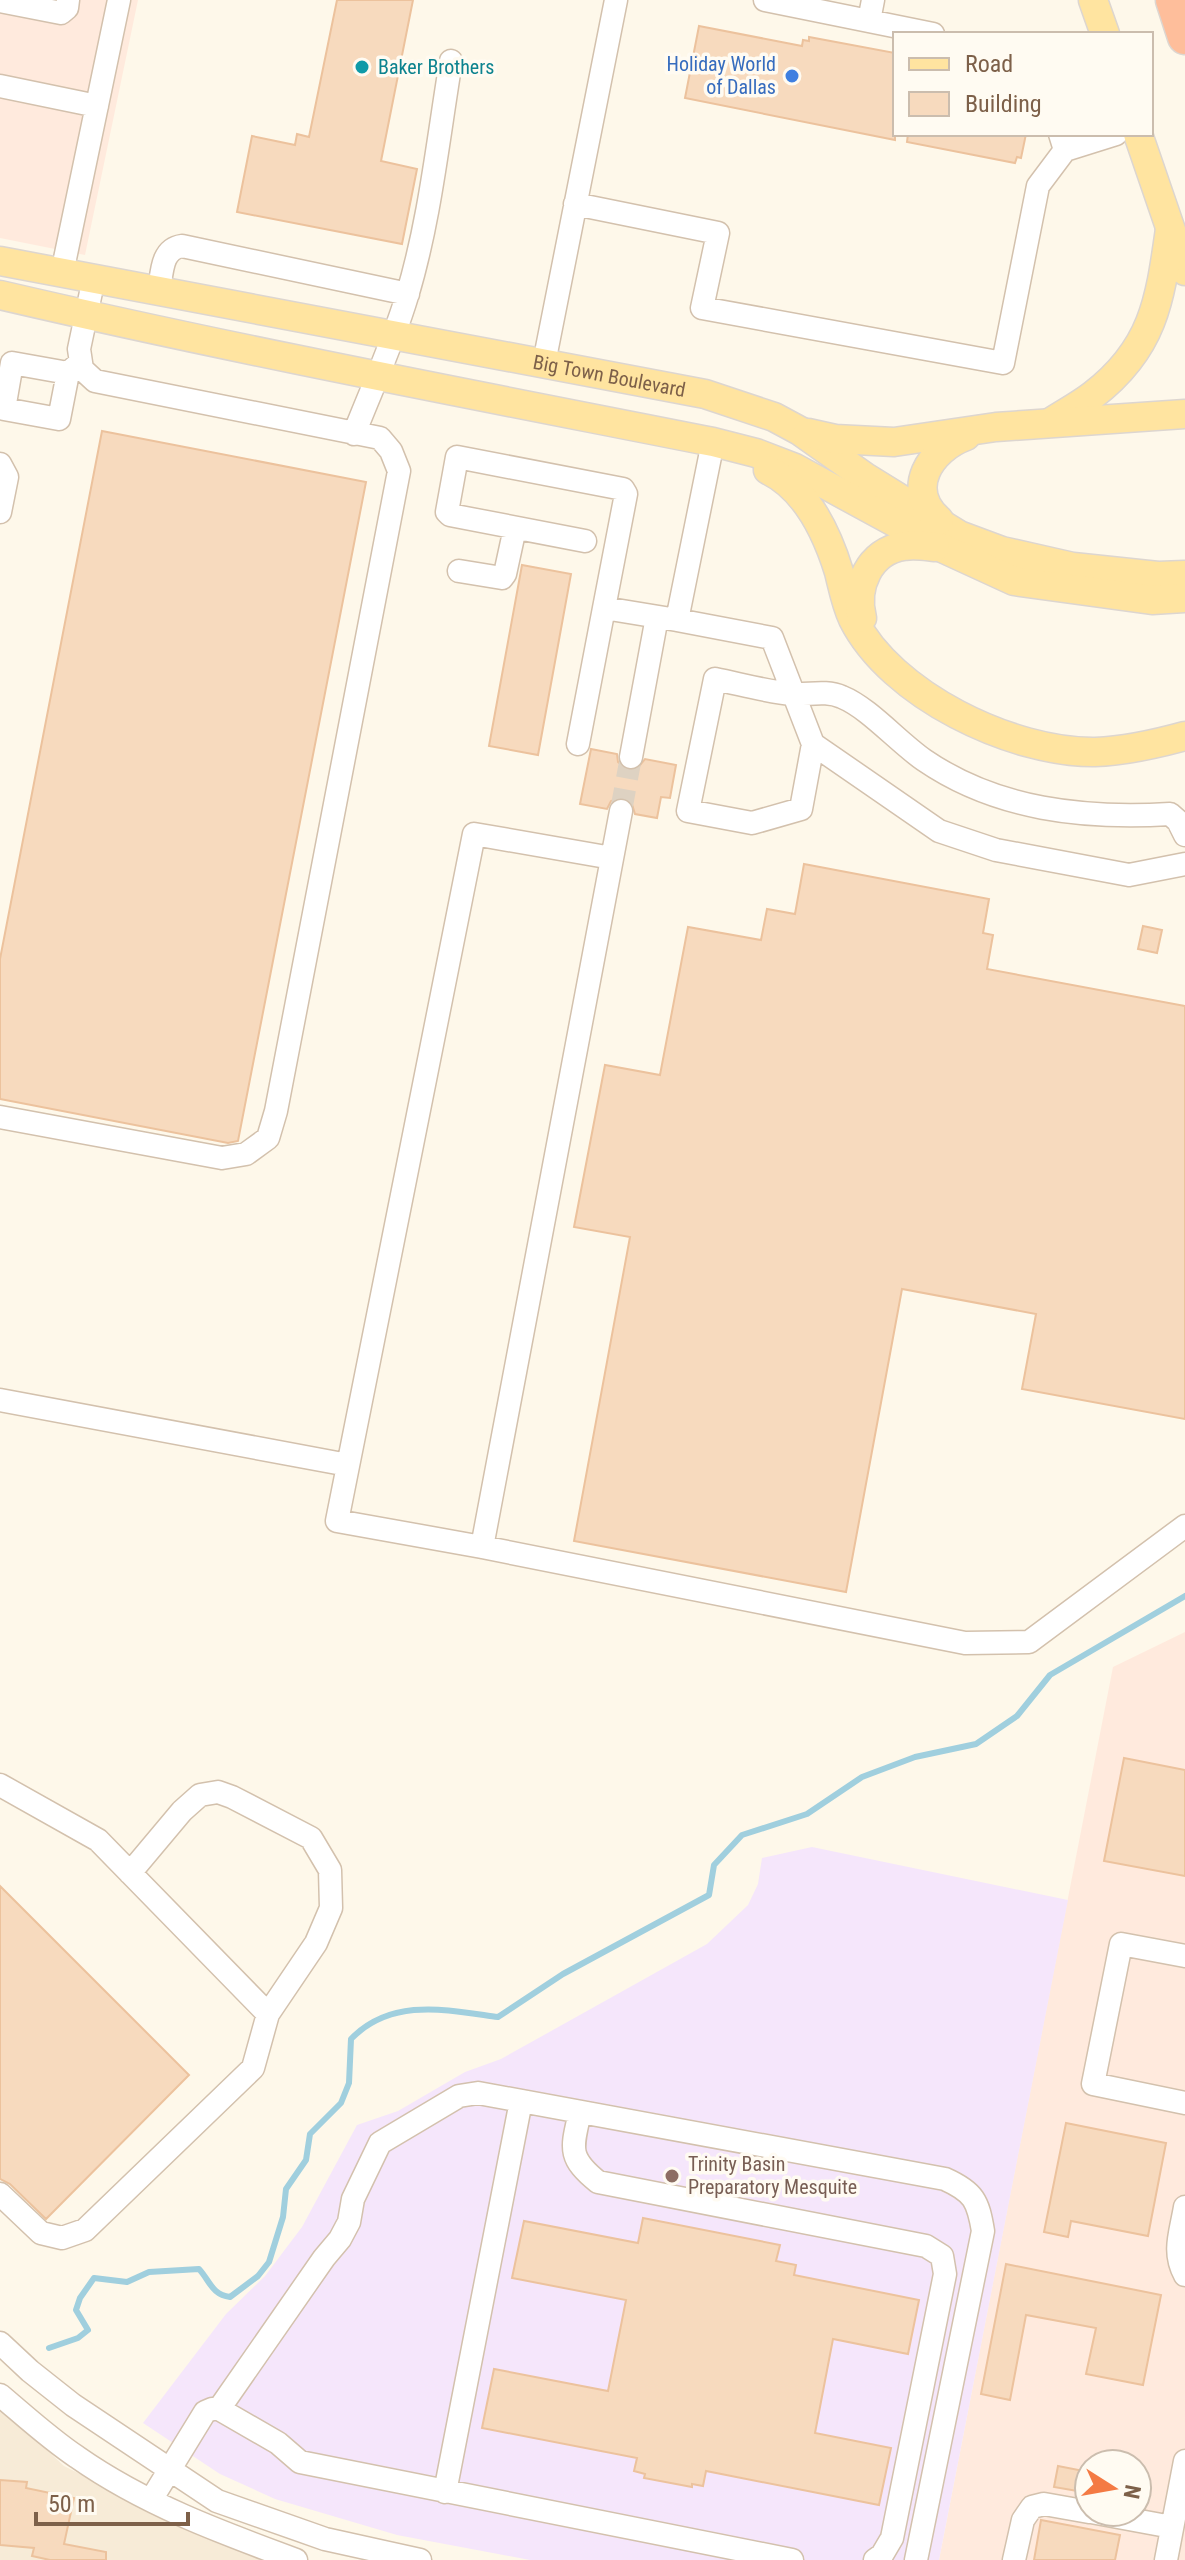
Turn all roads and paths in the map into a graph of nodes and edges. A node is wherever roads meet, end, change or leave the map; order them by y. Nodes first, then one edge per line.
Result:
1 (68, 0) edge
2 (119, 0) edge
3 (616, 0) edge
4 (765, 0) edge
5 (1093, 0) edge
6 (1173, 0) edge
7 (9, 1) edge
8 (871, 10) edge
9 (928, 32) edge
10 (1104, 32) edge
11 (1185, 37) edge
12 (451, 61) dead end
13 (0, 86) edge
14 (97, 106) junction
15 (1102, 136) edge
16 (1139, 136) edge
17 (1062, 142) edge
18 (575, 204) junction
19 (1170, 229) junction
20 (0, 253) edge
21 (0, 261) edge
22 (55, 271) junction
23 (1185, 271) edge
24 (94, 278) junction
25 (159, 291) junction
26 (408, 294) junction
27 (0, 295) edge
28 (86, 315) junction
29 (394, 335) junction
30 (544, 363) junction
31 (376, 376) junction
32 (724, 399) junction
33 (1185, 414) edge
34 (1048, 424) junction
35 (996, 427) junction
36 (800, 431) junction
37 (354, 434) junction
38 (713, 442) junction
39 (0, 464) edge
40 (0, 512) edge
41 (515, 528) junction
42 (585, 541) dead end
43 (949, 541) junction
44 (459, 571) dead end
45 (1185, 575) edge
46 (1185, 598) edge
47 (604, 608) junction
48 (667, 619) junction
49 (867, 638) junction
50 (793, 694) junction
51 (1185, 736) edge
52 (578, 744) dead end
53 (813, 744) junction
54 (631, 757) tunnel mouth
55 (621, 811) tunnel mouth
56 (1178, 811) edge
57 (1185, 835) edge
58 (612, 858) junction
59 (1185, 864) edge
60 (0, 1117) edge
61 (0, 1400) edge
62 (348, 1465) junction
63 (1185, 1526) edge
64 (482, 1547) junction
65 (0, 1785) edge
66 (130, 1873) junction
67 (1185, 1956) edge
68 (268, 2014) junction
69 (521, 2101) junction
70 (1185, 2103) edge
71 (580, 2112) junction
72 (0, 2194) edge
73 (1185, 2207) edge
74 (1185, 2275) edge
75 (0, 2343) edge
76 (0, 2395) edge
77 (219, 2409) junction
78 (1184, 2469) edge
79 (168, 2471) junction
80 (445, 2492) junction
81 (151, 2500) junction
82 (1073, 2509) edge
83 (1153, 2524) edge
84 (1172, 2527) junction
85 (296, 2560) edge
86 (420, 2560) edge
87 (792, 2560) edge
88 (875, 2560) edge
89 (916, 2560) edge
90 (1014, 2560) edge
91 (1166, 2560) edge

1 - 7 street
2 - 14 street
3 - 18 street
4 - 8 street
5 - 10 main road
6 - 11 highway
8 - 9 street
12 - 26 street
13 - 14 street
14 - 22 street
15 - 17 street
16 - 19 main road
17 - 18 street
18 - 30 street
19 - 23 main road
19 - 34 main road
20 - 22 main road
21 - 22 main road, Big Town Boulevard
22 - 24 main road, Big Town Boulevard
24 - 25 main road, Big Town Boulevard
24 - 28 street
25 - 26 street
25 - 29 main road, Big Town Boulevard
26 - 29 street
27 - 28 main road, Big Town Boulevard
28 - 31 main road, Big Town Boulevard
28 - 37 street
29 - 30 main road, Big Town Boulevard
29 - 31 street
30 - 32 main road, Big Town Boulevard
31 - 37 street
31 - 38 main road, Big Town Boulevard
32 - 36 main road, Big Town Boulevard
32 - 38 main road
33 - 34 main road
34 - 35 main road
35 - 36 main road
35 - 43 main road
36 - 43 main road, Big Town Boulevard
37 - 60 street
38 - 43 main road, Big Town Boulevard
38 - 48 street
38 - 49 main road
39 - 40 street
41 - 42 street
41 - 44 street
41 - 47 street
43 - 45 main road, Big Town Boulevard
43 - 46 main road, Big Town Boulevard
43 - 49 main road
47 - 48 street
47 - 52 street
48 - 50 street
48 - 54 street
49 - 51 main road
50 - 53 street
50 - 53 street
50 - 56 street
53 - 59 street
55 - 58 street
56 - 57 street
58 - 62 street
58 - 64 street
61 - 62 street
62 - 64 street
63 - 64 street
65 - 66 street
66 - 68 street
66 - 68 street
67 - 70 street
68 - 72 street
69 - 71 street
69 - 77 street
69 - 80 street
71 - 88 street
71 - 89 street
73 - 74 street
75 - 79 street
76 - 81 street
77 - 79 street
77 - 80 street
78 - 84 street
79 - 81 street
79 - 86 street
80 - 87 street
81 - 85 street
82 - 90 street
83 - 84 street
84 - 91 street

